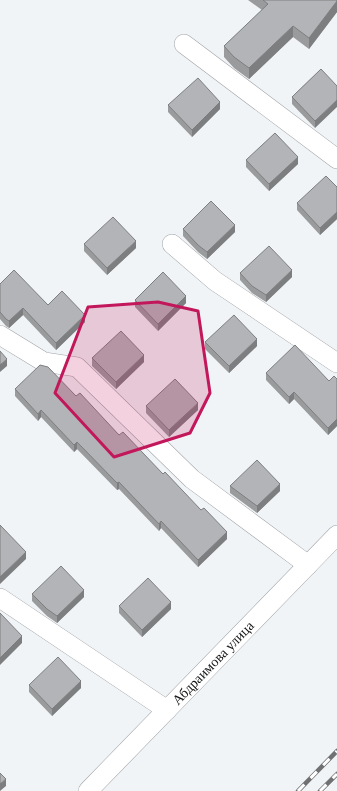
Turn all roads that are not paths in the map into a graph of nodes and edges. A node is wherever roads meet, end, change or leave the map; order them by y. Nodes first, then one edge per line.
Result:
1 (184, 44) dead end
2 (337, 159) edge
3 (172, 244) dead end
4 (0, 335) edge
5 (337, 363) edge
6 (337, 535) edge
7 (308, 565) junction
8 (0, 598) edge
9 (167, 710) junction
10 (88, 791) edge

1 - 2 street
3 - 5 street
4 - 7 street
6 - 7 street, Абдраимова улица
7 - 9 street, Абдраимова улица
8 - 9 street
9 - 10 street, Абдраимова улица

